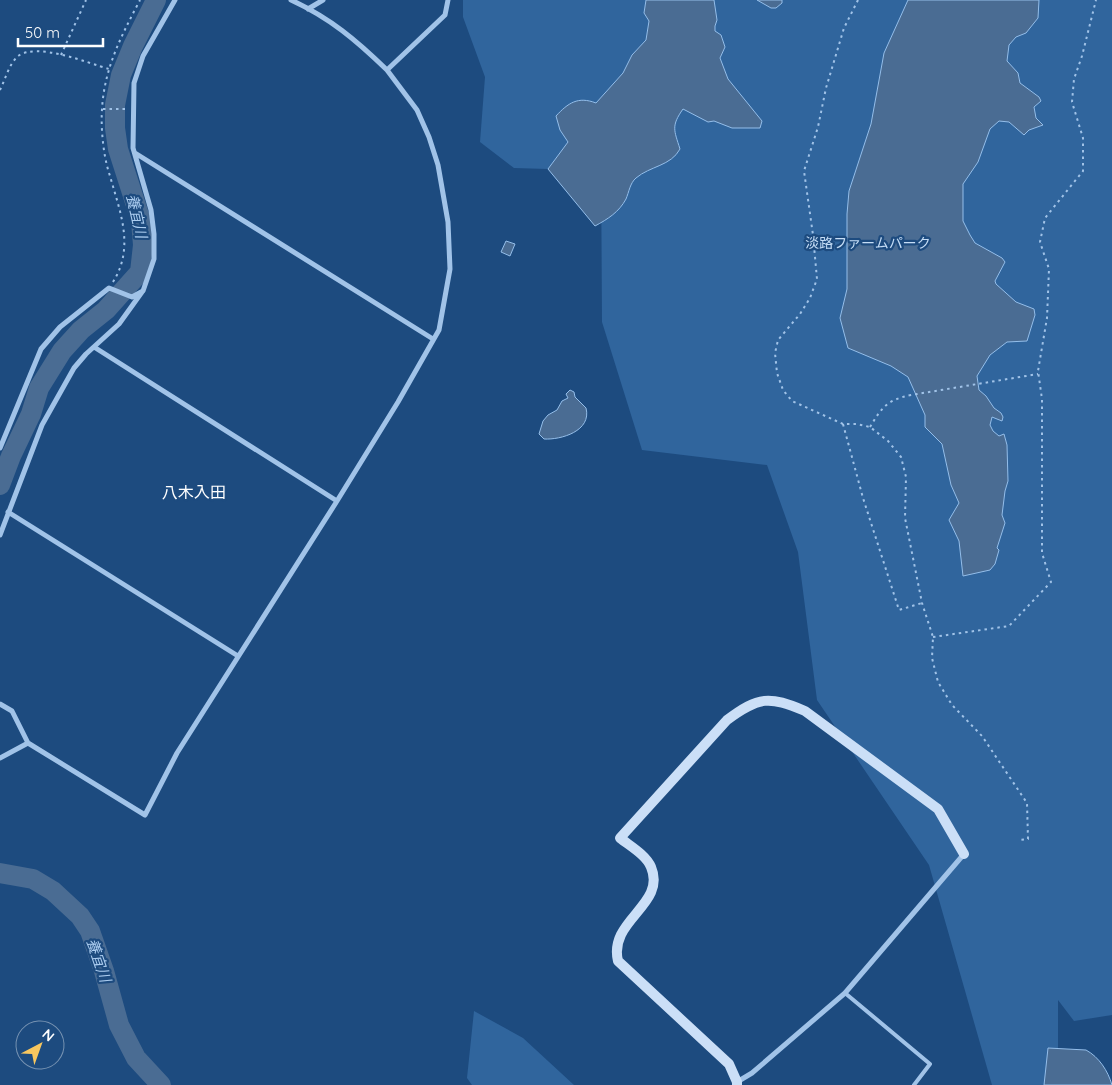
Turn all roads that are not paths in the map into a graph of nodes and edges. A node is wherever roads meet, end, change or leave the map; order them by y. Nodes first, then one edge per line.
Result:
1 (175, 0) edge
2 (291, 0) edge
3 (323, 0) edge
4 (448, 0) edge
5 (308, 9) junction
6 (387, 70) junction
7 (134, 152) junction
8 (143, 291) junction
9 (433, 339) junction
10 (94, 347) junction
11 (0, 448) edge
12 (337, 501) junction
13 (8, 512) junction
14 (0, 535) edge
15 (238, 656) junction
16 (0, 704) edge
17 (28, 743) junction
18 (0, 758) edge
19 (964, 854) joint
20 (845, 993) junction
21 (737, 1083) edge
22 (914, 1085) edge

1 - 7 street
2 - 5 street
3 - 5 street
4 - 6 street
5 - 6 street
6 - 9 street
7 - 8 street
7 - 9 street
8 - 10 street
8 - 11 street
9 - 12 street
10 - 12 street
10 - 13 street
12 - 15 street
13 - 14 street
13 - 15 street
15 - 17 street
16 - 17 street
17 - 18 street
19 - 20 street
19 - 21 street
20 - 21 street
20 - 22 lane

